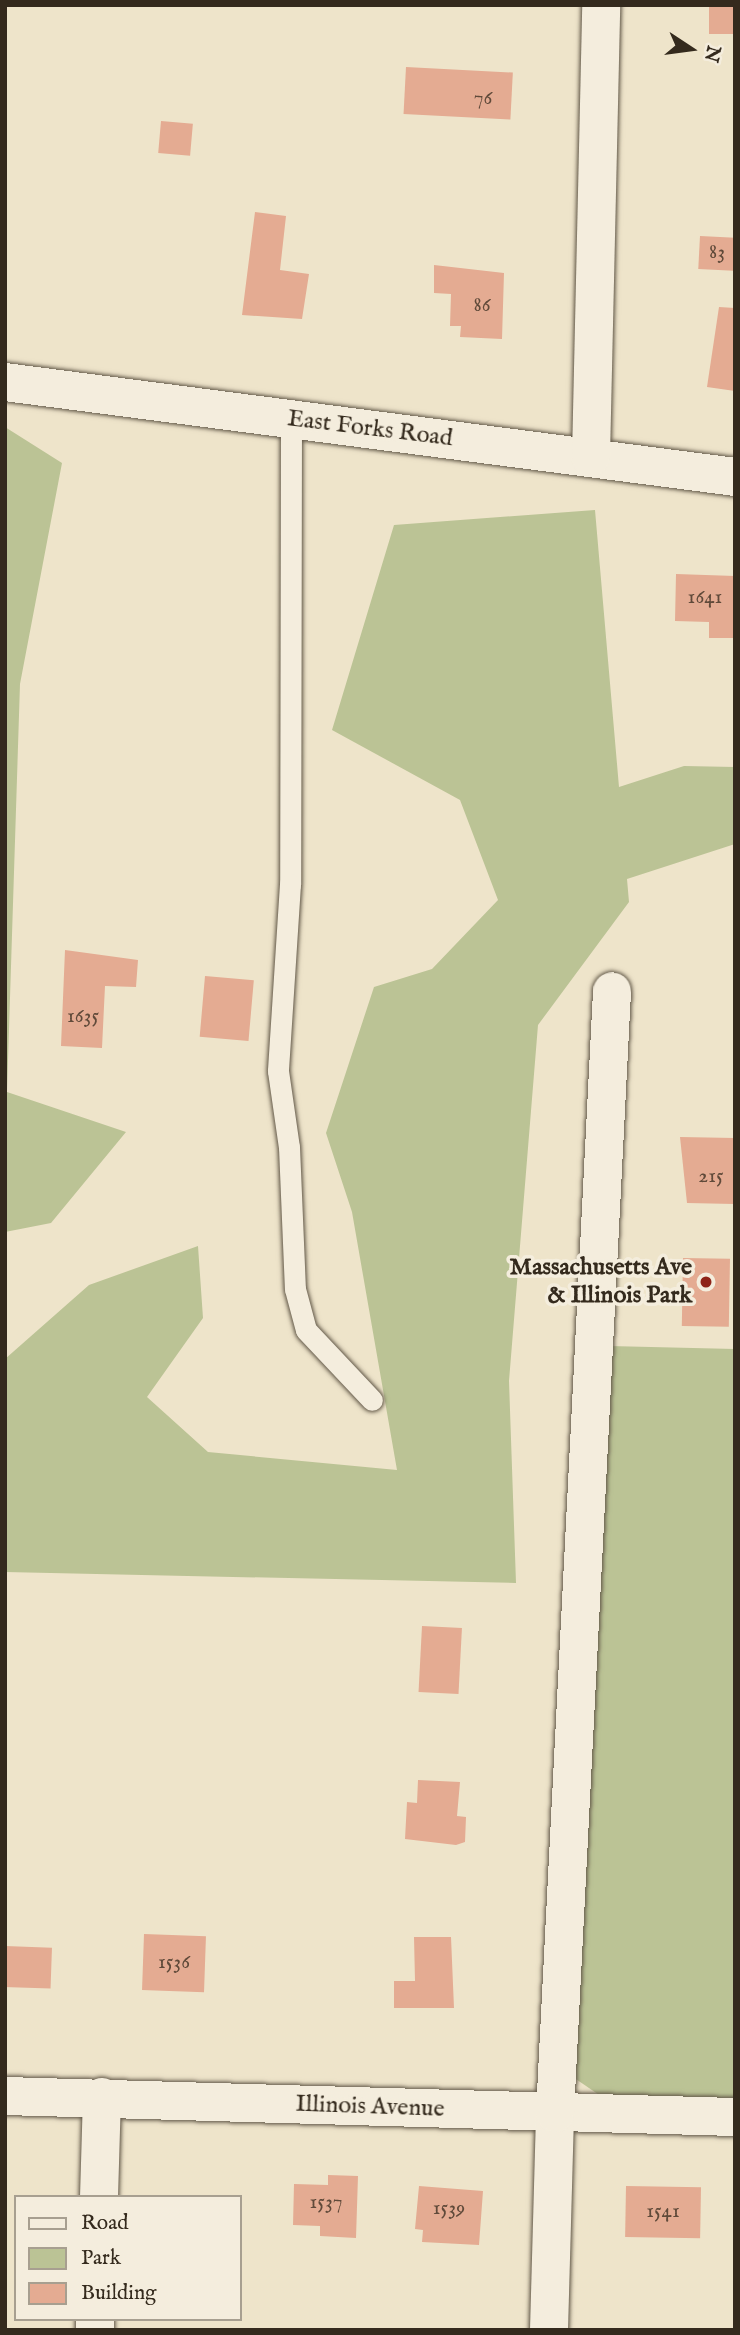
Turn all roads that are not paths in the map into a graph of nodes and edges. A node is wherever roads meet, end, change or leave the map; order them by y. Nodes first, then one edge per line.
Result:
1 (601, 5) edge
2 (5, 382) edge
3 (291, 418) junction
4 (591, 457) junction
5 (735, 477) edge
6 (612, 991) dead end
7 (372, 1400) dead end
8 (5, 2096) edge
9 (102, 2097) junction
10 (555, 2113) junction
11 (735, 2117) edge
12 (99, 2195) edge
13 (549, 2330) edge

1 - 4 street
2 - 3 street, East Forks Road
3 - 4 street, East Forks Road
3 - 7 lane
4 - 5 street, East Forks Road
6 - 10 street
8 - 9 street, Illinois Avenue
9 - 10 street, Illinois Avenue
9 - 12 street
10 - 11 street, Illinois Avenue
10 - 13 street

